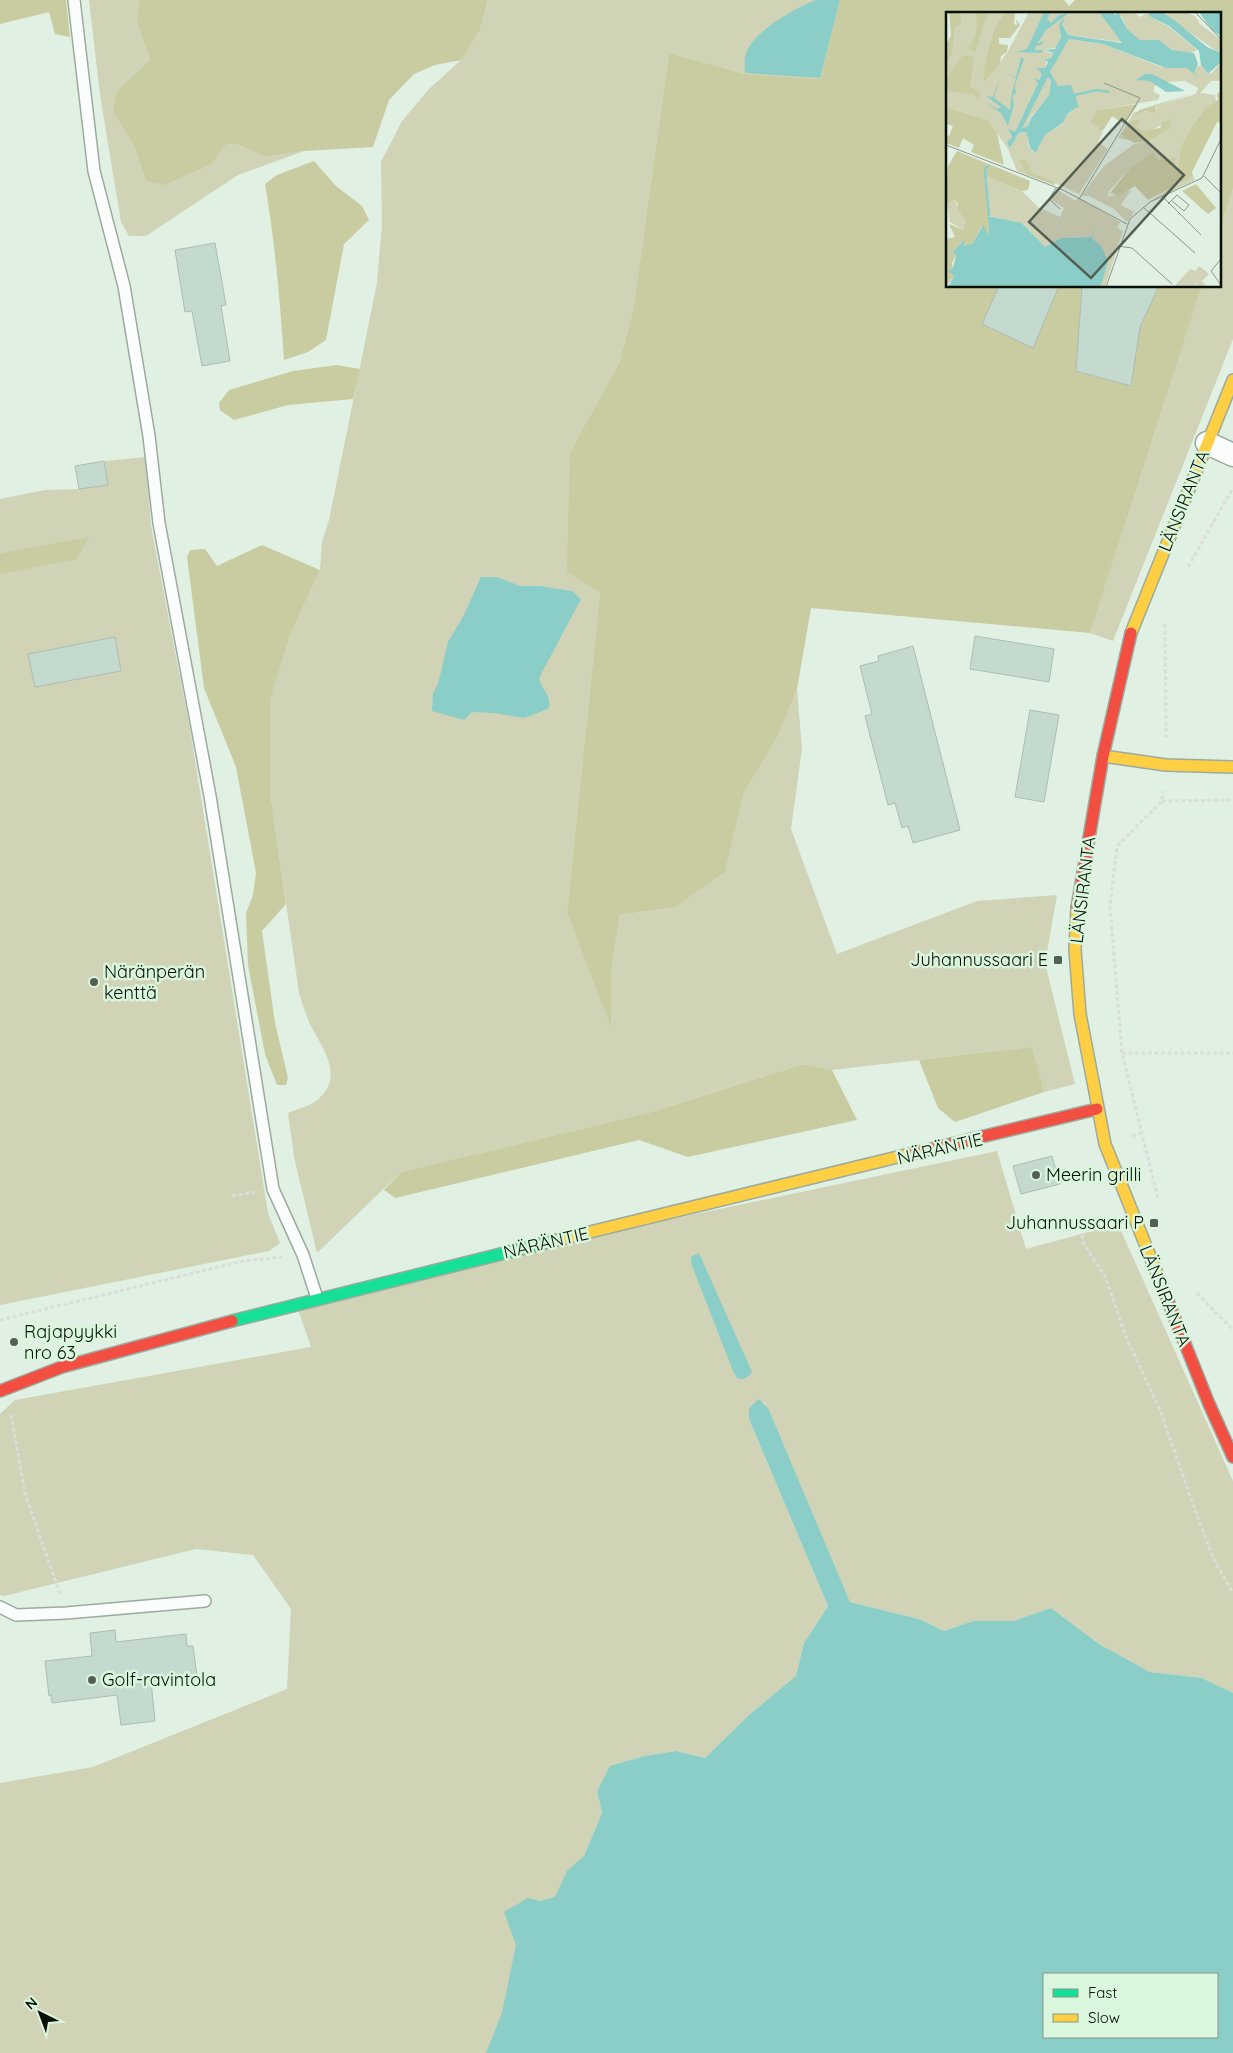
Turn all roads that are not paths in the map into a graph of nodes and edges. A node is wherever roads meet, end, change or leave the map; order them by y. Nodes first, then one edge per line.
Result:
1 (74, 0) edge
2 (1233, 380) edge
3 (1207, 443) junction
4 (1233, 455) edge
5 (1103, 756) junction
6 (1233, 767) edge
7 (1097, 1110) junction
8 (317, 1298) junction
9 (2, 1390) edge
10 (1226, 1421) edge
11 (1233, 1457) edge
12 (205, 1601) dead end
13 (0, 1607) edge

1 - 8 lane
2 - 3 street, LÄNSIRANTA
3 - 4 street
3 - 5 street, LÄNSIRANTA
5 - 6 street
5 - 7 street, LÄNSIRANTA
7 - 8 street, NÄRÄNTIE
7 - 10 street, LÄNSIRANTA
8 - 9 street, NÄRÄNTIE
10 - 11 street, LÄNSIRANTA
12 - 13 lane

